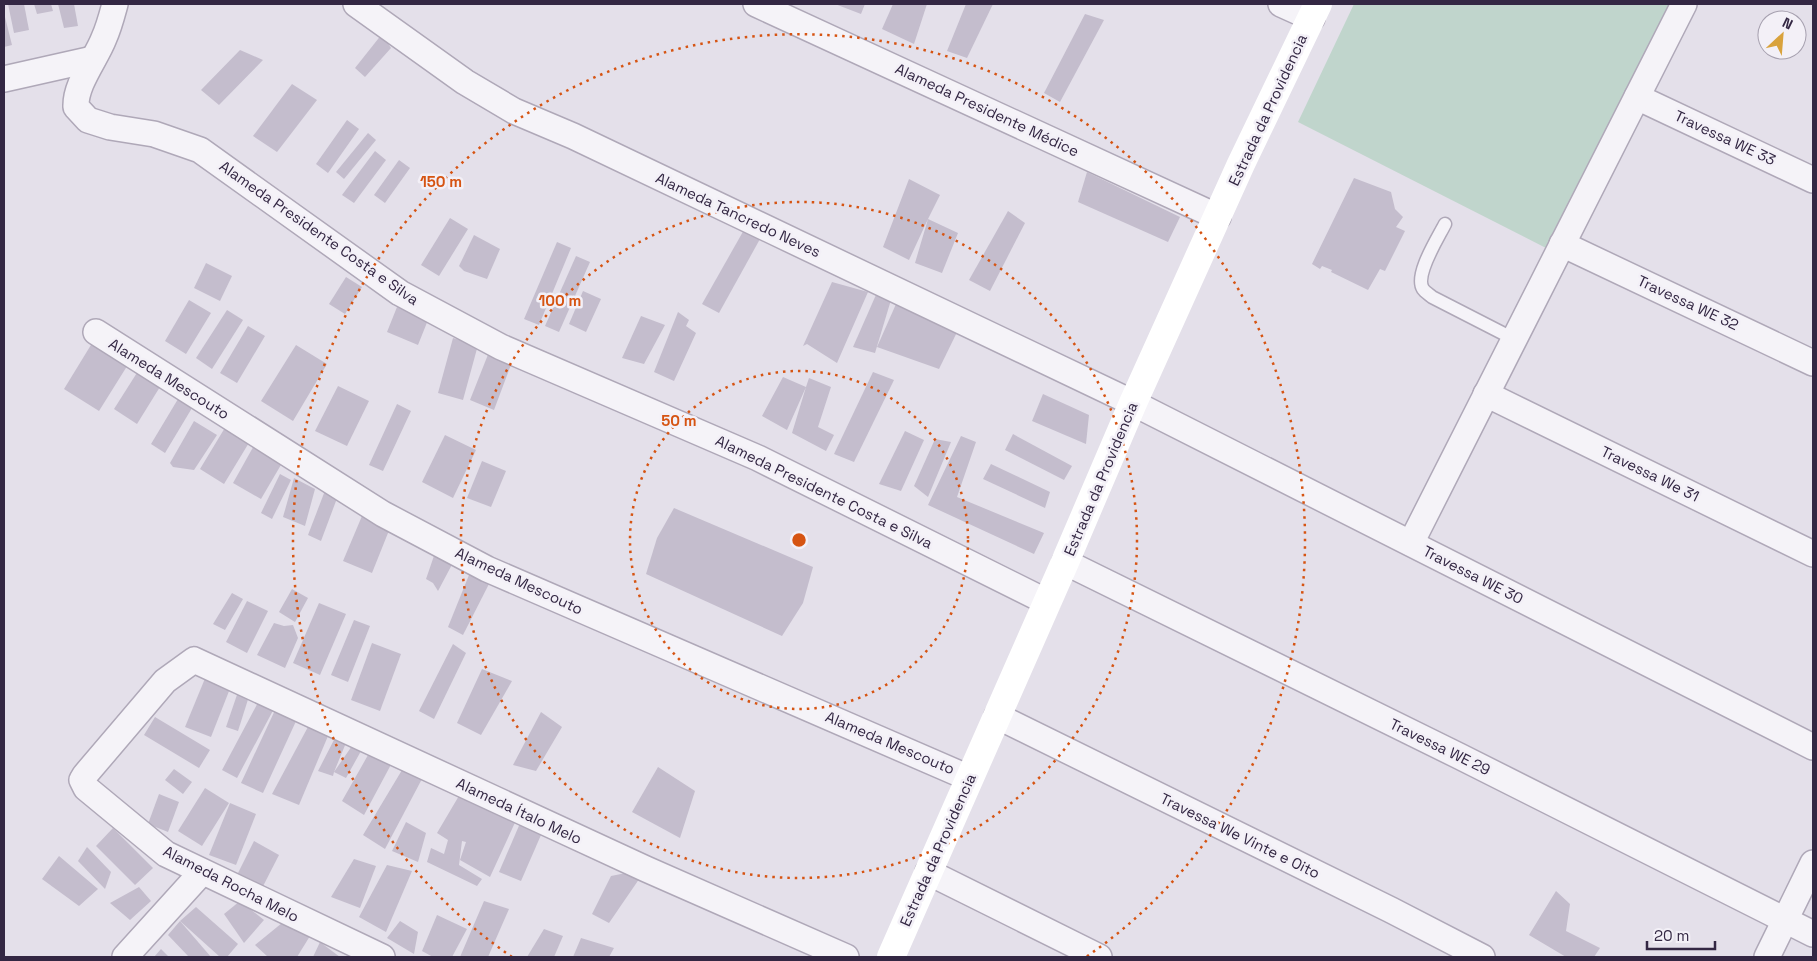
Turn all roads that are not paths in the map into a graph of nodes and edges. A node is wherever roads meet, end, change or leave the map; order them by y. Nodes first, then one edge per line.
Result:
1 (115, 4) edge
2 (356, 4) edge
3 (756, 4) edge
4 (1280, 4) edge
5 (1684, 4) edge
6 (1315, 11) edge
7 (93, 59) junction
8 (4, 78) edge
9 (1637, 97) junction
10 (1813, 180) edge
11 (1218, 218) junction
12 (1445, 224) dead end
13 (1562, 244) junction
14 (96, 332) dead end
15 (1514, 340) junction
16 (1813, 363) edge
17 (1486, 394) junction
18 (1133, 403) junction
19 (1411, 544) junction
20 (1813, 554) edge
21 (1065, 562) junction
22 (1047, 602) junction
23 (194, 660) joint
24 (997, 716) junction
25 (1813, 747) edge
26 (969, 778) junction
27 (1813, 862) edge
28 (202, 872) junction
29 (928, 872) junction
30 (1785, 920) junction
31 (1813, 934) edge
32 (125, 957) edge
33 (382, 957) edge
34 (846, 957) edge
35 (891, 957) edge
36 (1099, 957) edge
37 (1482, 957) edge
38 (1767, 957) edge

1 - 7 street
2 - 18 street, Alameda Tancredo Neves
3 - 11 street, Alameda Presidente Médice
4 - 6 street
5 - 9 street
6 - 11 main road, Estrada da Providencia
7 - 8 street
7 - 22 street, Alameda Presidente Costa e Silva
9 - 10 street, Travessa WE 33
9 - 13 street
11 - 18 main road, Estrada da Providencia
12 - 15 lane
13 - 15 street
13 - 16 street, Travessa WE 32
14 - 26 street, Alameda Mescouto
15 - 17 street
17 - 19 street
17 - 20 street, Travessa We 31
18 - 19 street, Travessa WE 30
18 - 21 main road, Estrada da Providencia
19 - 25 street, Travessa WE 30
21 - 22 main road, Estrada da Providencia
21 - 30 street, Travessa WE 29
22 - 24 main road, Estrada da Providencia
23 - 28 street, Alameda Rocha Melo
23 - 34 street, Alameda Ítalo Melo
24 - 26 main road, Estrada da Providencia
24 - 37 street, Travessa We Vinte e Oito
26 - 29 main road, Estrada da Providencia
27 - 30 street
28 - 32 street
28 - 33 street, Alameda Rocha Melo
29 - 35 main road, Estrada da Providencia
29 - 36 street
30 - 31 street, Travessa WE 29
30 - 38 street

